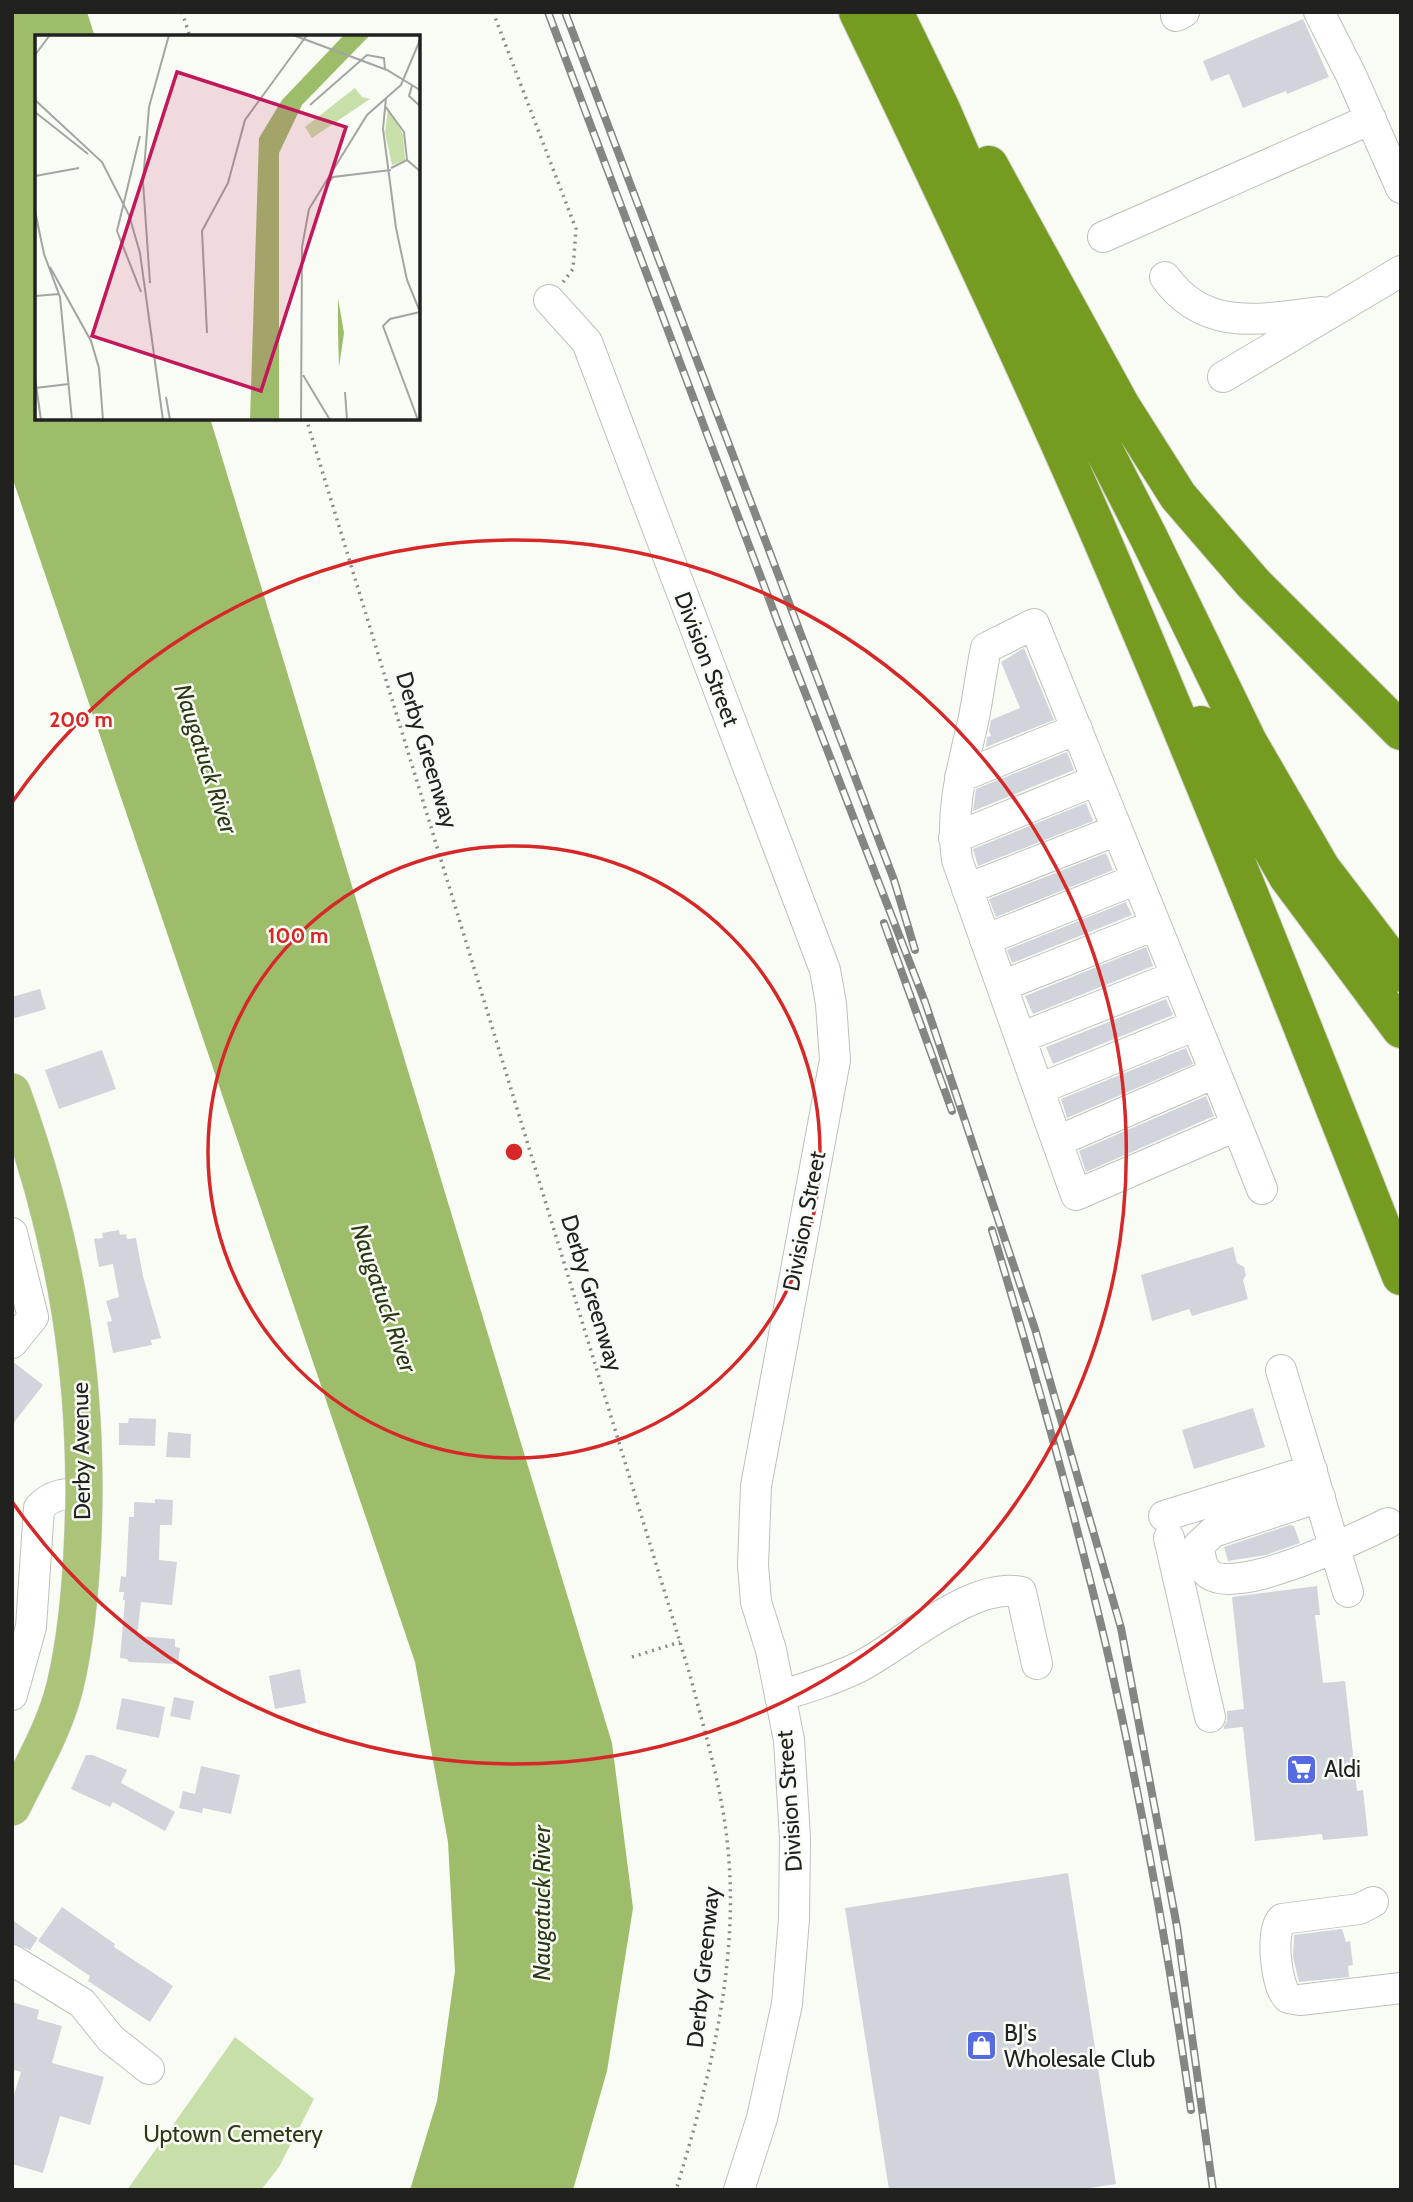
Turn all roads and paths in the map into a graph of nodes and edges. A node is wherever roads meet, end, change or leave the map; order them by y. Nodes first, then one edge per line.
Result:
1 (182, 12) edge
2 (493, 12) edge
3 (858, 12) edge
4 (894, 12) edge
5 (905, 12) edge
6 (1318, 12) edge
7 (189, 35) edge
8 (1371, 119) junction
9 (1401, 188) edge
10 (1103, 237) dead end
11 (1401, 271) edge
12 (1165, 277) dead end
13 (549, 300) joint
14 (1335, 310) junction
15 (1223, 377) dead end
16 (307, 420) edge
17 (1098, 532) junction
18 (1077, 729) junction
19 (1401, 730) edge
20 (960, 778) junction
21 (1097, 780) junction
22 (1117, 830) junction
23 (954, 838) junction
24 (1137, 879) junction
25 (967, 889) junction
26 (1155, 925) junction
27 (985, 940) junction
28 (1401, 973) edge
29 (1176, 976) junction
30 (1002, 985) junction
31 (1196, 1025) junction
32 (1401, 1029) edge
33 (1020, 1038) junction
34 (1215, 1073) junction
35 (1039, 1089) junction
36 (12, 1092) edge
37 (1237, 1126) junction
38 (1058, 1141) junction
39 (1262, 1189) dead end
40 (12, 1233) edge
41 (1401, 1276) edge
42 (12, 1343) edge
43 (1281, 1370) dead end
44 (1316, 1484) junction
45 (84, 1494) junction
46 (1388, 1523) dead end
47 (1335, 1547) junction
48 (1348, 1592) dead end
49 (680, 1642) junction
50 (632, 1657) dead end
51 (1037, 1664) dead end
52 (12, 1695) edge
53 (780, 1696) junction
54 (1210, 1717) dead end
55 (12, 1807) edge
56 (1373, 1902) dead end
57 (12, 1960) edge
58 (1401, 1988) edge
59 (149, 2069) dead end
60 (676, 2190) edge
61 (739, 2190) edge

1 - 7 path
2 - 13 path
3 - 17 highway
4 - 28 highway
5 - 19 highway
6 - 8 street
8 - 9 street
8 - 10 street
11 - 14 street
12 - 14 street
13 - 53 street, Division Street
14 - 15 street
16 - 49 path, Derby Greenway
17 - 32 highway
17 - 41 highway
18 - 20 street
18 - 20 street
18 - 21 street
20 - 23 street
21 - 22 street
21 - 23 street
22 - 24 street
22 - 25 street
23 - 25 street
24 - 26 street
24 - 27 street
25 - 27 street
26 - 29 street
26 - 30 street
27 - 30 street
29 - 31 street
29 - 33 street
30 - 33 street
31 - 34 street
31 - 35 street
33 - 35 street
34 - 37 street
34 - 38 street
35 - 38 street
36 - 45 main road, Derby Avenue
37 - 38 street
37 - 39 street
40 - 42 street
43 - 44 street
44 - 47 street
44 - 47 street
44 - 54 street
45 - 52 street
45 - 55 main road, Derby Avenue
46 - 47 street
47 - 48 street
49 - 50 path
49 - 60 path, Derby Greenway
51 - 53 street
53 - 61 street, Division Street
56 - 58 street
57 - 59 street

